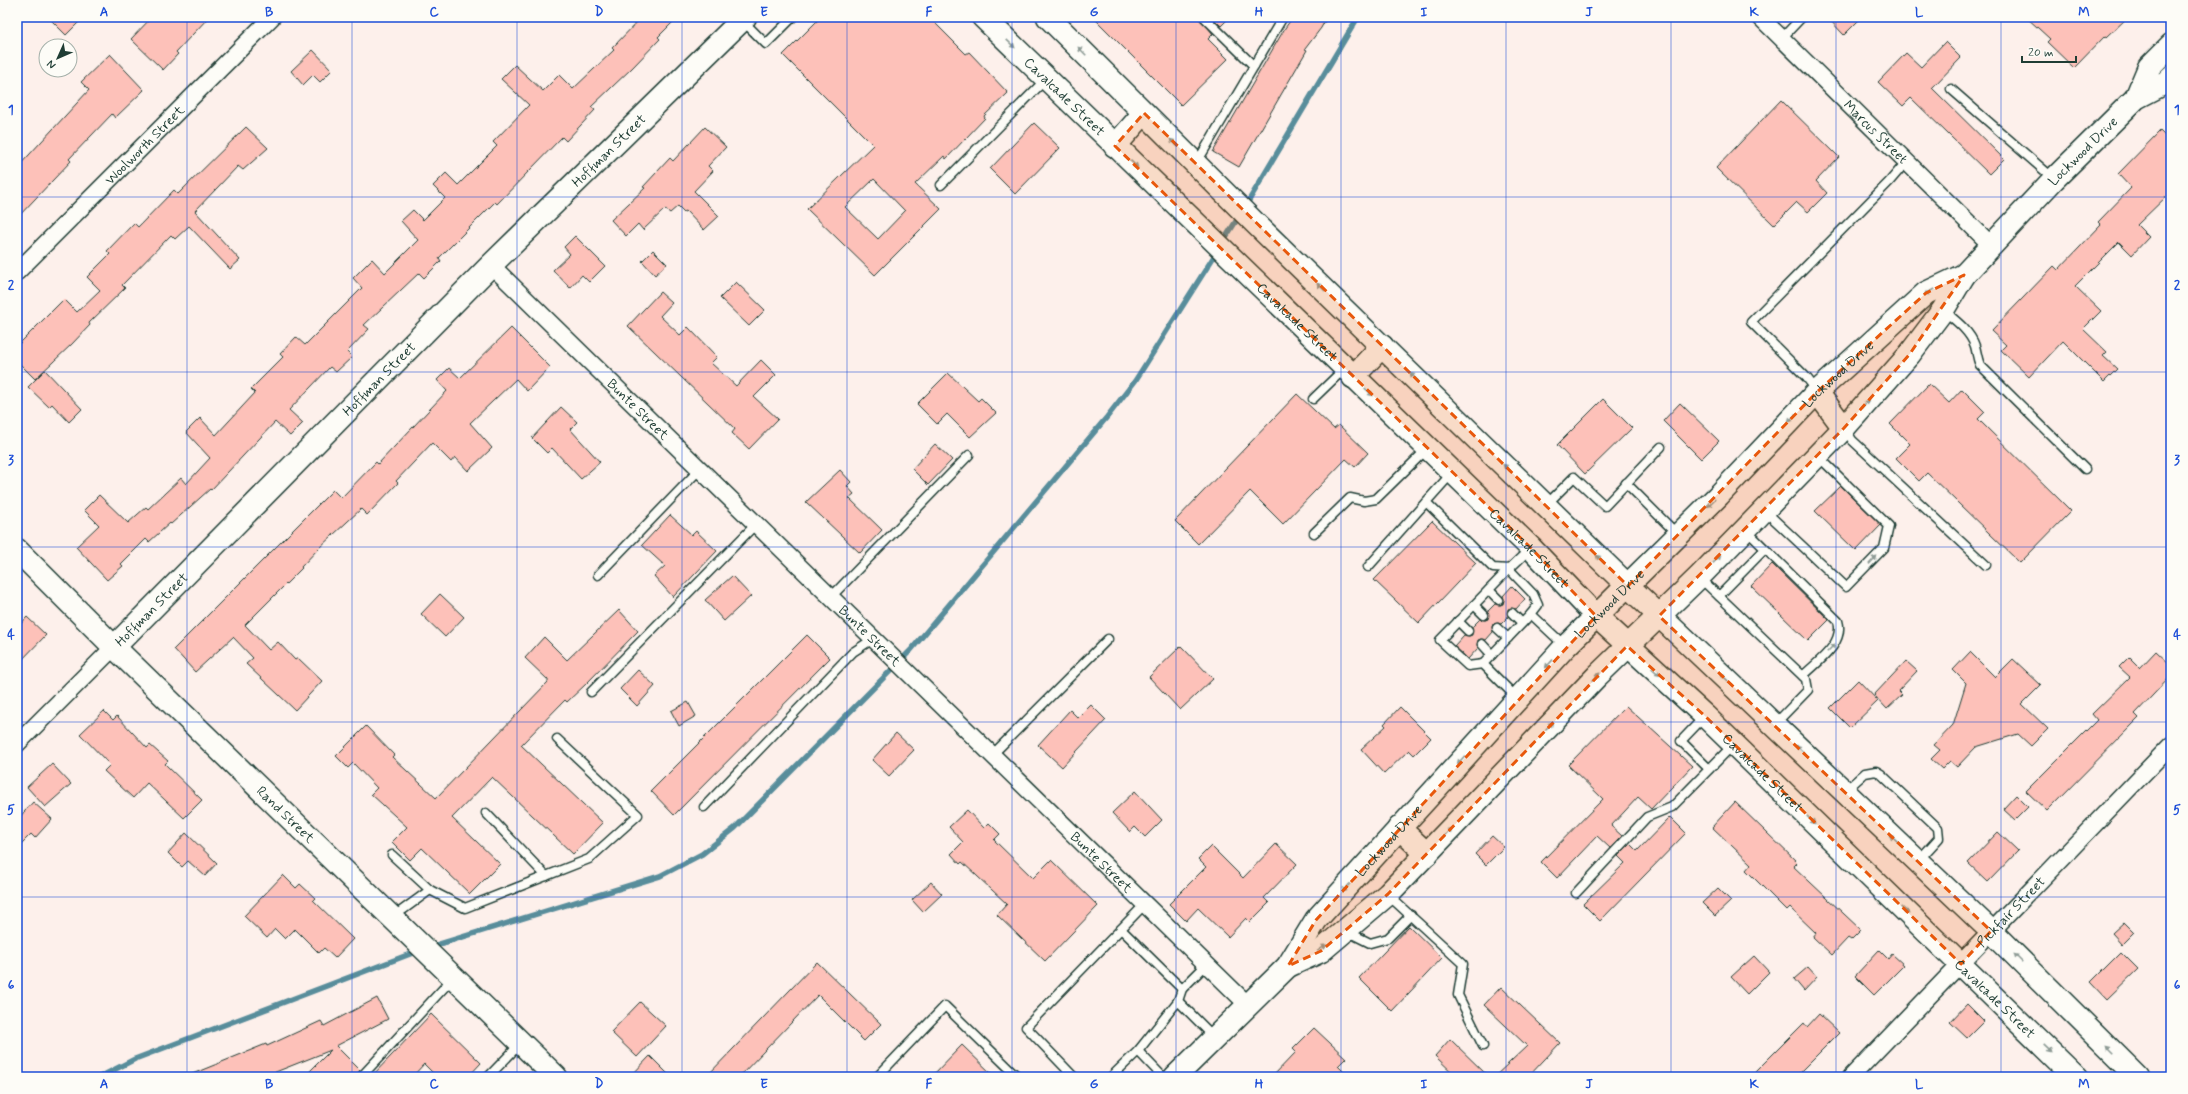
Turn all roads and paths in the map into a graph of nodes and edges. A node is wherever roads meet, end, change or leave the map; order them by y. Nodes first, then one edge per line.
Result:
1 (272, 17) edge
2 (793, 17) edge
3 (983, 17) edge
4 (1204, 17) edge
5 (1283, 17) edge
6 (1760, 17) edge
7 (1802, 17) edge
8 (744, 18) edge
9 (1055, 22) edge
10 (1782, 38) junction
11 (2171, 45) edge
12 (1254, 66) junction
13 (2171, 77) edge
14 (1046, 79) junction
15 (1951, 89) dead end
16 (2136, 98) junction
17 (1144, 113) junction
18 (1115, 146) junction
19 (1907, 161) junction
20 (1196, 164) junction
21 (2054, 179) junction
22 (941, 185) dead end
23 (1992, 245) junction
24 (491, 265) junction
25 (17, 272) edge
26 (1964, 275) junction
27 (1943, 310) junction
28 (1382, 346) junction
29 (1349, 373) junction
30 (1817, 392) junction
31 (1313, 399) dead end
32 (1844, 428) junction
33 (1661, 447) dead end
34 (1428, 449) junction
35 (969, 455) dead end
36 (1818, 455) junction
37 (700, 469) junction
38 (2085, 469) dead end
39 (1452, 473) junction
40 (1626, 483) junction
41 (1426, 502) junction
42 (1545, 505) junction
43 (1764, 511) junction
44 (756, 524) junction
45 (1745, 529) junction
46 (1314, 533) dead end
47 (1679, 535) junction
48 (1531, 548) junction
49 (1765, 549) junction
50 (17, 550) edge
51 (1986, 564) dead end
52 (1368, 567) dead end
53 (1509, 569) junction
54 (598, 575) dead end
55 (1699, 577) junction
56 (1628, 586) junction
57 (1489, 590) junction
58 (1719, 596) junction
59 (830, 597) junction
60 (1499, 600) dead end
61 (1474, 605) junction
62 (1512, 613) dead end
63 (1531, 614) junction
64 (1484, 615) dead end
65 (1596, 616) junction
66 (1659, 616) junction
67 (1458, 621) junction
68 (1522, 623) junction
69 (1497, 628) dead end
70 (1468, 631) dead end
71 (873, 638) junction
72 (1508, 638) junction
73 (1108, 639) dead end
74 (1482, 644) dead end
75 (1565, 646) junction
76 (1627, 646) junction
77 (114, 647) junction
78 (1492, 654) junction
79 (1483, 664) junction
80 (1803, 676) junction
81 (591, 692) dead end
82 (1518, 698) junction
83 (1705, 716) junction
84 (1774, 724) junction
85 (557, 739) dead end
86 (17, 744) edge
87 (1734, 745) junction
88 (2171, 745) edge
89 (992, 755) junction
90 (1709, 769) junction
91 (1845, 791) junction
92 (704, 808) dead end
93 (486, 813) dead end
94 (1399, 828) junction
95 (1427, 854) junction
96 (392, 855) dead end
97 (1918, 861) junction
98 (546, 876) junction
99 (430, 890) junction
100 (1576, 893) dead end
101 (1388, 894) junction
102 (1145, 904) junction
103 (1411, 915) junction
104 (392, 918) junction
105 (1121, 929) junction
106 (1347, 929) junction
107 (1991, 932) junction
108 (1207, 964) junction
109 (1961, 964) junction
110 (1288, 966) junction
111 (447, 971) junction
112 (1182, 989) junction
113 (1178, 1002) junction
114 (1248, 1005) junction
115 (1214, 1038) junction
116 (521, 1043) junction
117 (1483, 1046) dead end
118 (1138, 1051) junction
119 (361, 1077) edge
120 (488, 1077) edge
121 (556, 1077) edge
122 (877, 1077) edge
123 (1018, 1077) edge
124 (1074, 1077) edge
125 (1111, 1077) edge
126 (1163, 1077) edge
127 (1175, 1077) edge
128 (1851, 1077) edge
129 (2076, 1077) edge
130 (2138, 1077) edge

1 - 25 street, Woolworth Street
2 - 8 lane
3 -> 14 main road, Cavalcade Street
4 - 12 lane
5 - 12 lane
6 - 10 street, Marcus Street
7 - 10 lane
8 - 24 main road, Hoffman Street
17 -> 9 main road
10 - 19 street, Marcus Street
11 - 16 main road, Lockwood Drive
12 - 20 lane
13 - 16 main road, Lockwood Drive
14 - 18 main road, Cavalcade Street
14 - 22 lane
15 - 21 lane
16 - 21 main road, Lockwood Drive
17 - 18 main road
20 -> 17 main road
18 -> 29 main road, Cavalcade Street
19 - 23 street, Marcus Street
19 - 30 lane
28 -> 20 main road
21 - 23 main road, Lockwood Drive
23 - 26 main road, Lockwood Drive
24 - 37 street, Bunte Street
24 - 77 main road, Hoffman Street
26 - 27 main road, Lockwood Drive
26 -> 30 main road, Lockwood Drive
32 -> 27 main road, Lockwood Drive
27 - 38 lane
28 - 29 main road
42 -> 28 main road
29 - 31 lane
29 -> 34 main road, Cavalcade Street
30 - 32 main road
30 -> 47 main road, Lockwood Drive
32 - 36 main road, Lockwood Drive
32 - 51 lane
33 - 40 lane
34 - 39 main road, Cavalcade Street
34 - 46 lane
35 - 59 lane
36 - 43 main road, Lockwood Drive
43 -> 36 lane
37 - 44 street, Bunte Street
37 - 54 lane
39 - 41 lane
39 - 48 main road, Cavalcade Street
40 - 42 lane
40 - 47 lane
41 - 52 lane
41 - 53 lane
56 -> 42 main road
43 - 45 main road, Lockwood Drive
44 - 59 street, Bunte Street
44 - 81 lane
45 - 49 lane
55 -> 45 main road, Lockwood Drive
47 - 56 main road, Lockwood Drive
48 - 53 lane
48 - 65 main road, Cavalcade Street
49 - 58 lane
80 -> 49 lane
50 - 77 main road, Rand Street
53 - 57 lane
53 - 63 lane
55 - 58 lane
55 - 66 main road, Lockwood Drive
56 - 65 main road, Lockwood Drive
56 - 66 main road
57 - 60 lane
57 - 61 lane
58 - 80 lane
59 - 71 street, Bunte Street
61 - 64 lane
61 - 67 lane
62 - 68 lane
63 - 68 lane
63 - 75 lane
65 - 75 main road, Lockwood Drive
65 - 76 main road, Cavalcade Street
66 - 76 main road, Lockwood Drive
84 -> 66 main road
67 - 70 lane
67 - 79 lane
68 - 72 lane
69 - 72 lane
71 - 89 street, Bunte Street
71 - 92 lane
72 - 78 lane
73 - 89 lane
74 - 78 lane
75 -> 82 main road, Lockwood Drive
76 -> 83 main road, Cavalcade Street
95 -> 76 main road, Lockwood Drive
77 - 86 street, Hoffman Street
77 - 104 main road, Rand Street
78 - 79 lane
79 - 82 lane
80 - 84 lane
82 -> 94 main road, Lockwood Drive
83 - 87 main road, Cavalcade Street
83 - 90 lane
91 -> 84 main road
85 - 98 lane
87 - 90 lane
87 -> 109 main road, Cavalcade Street
88 - 107 street, Pickfair Street
89 - 102 street, Bunte Street
90 - 100 lane
97 -> 91 main road
91 - 97 lane
93 - 98 lane
94 - 95 main road
94 -> 110 main road, Lockwood Drive
95 - 101 main road, Lockwood Drive
96 - 99 lane
97 - 107 main road
98 - 99 lane
99 - 104 lane
101 - 103 lane
101 - 106 main road, Lockwood Drive
102 - 105 lane
102 - 108 street, Bunte Street
103 - 106 lane
103 - 117 lane
104 - 111 main road, Rand Street
105 - 112 lane
105 - 124 lane
110 -> 106 main road, Lockwood Drive
107 - 109 street, Pickfair Street
130 -> 107 main road
108 - 112 lane
108 - 114 street, Bunte Street
109 - 128 street, Pickfair Street
109 -> 129 main road, Cavalcade Street
110 - 114 main road, Lockwood Drive
111 - 116 main road, Rand Street
111 - 119 lane
112 - 113 lane
113 - 115 lane
113 - 118 lane
114 - 115 main road, Lockwood Drive
115 - 127 main road, Lockwood Drive
116 - 120 lane
116 - 121 main road, Rand Street
118 - 125 lane
118 - 126 lane
122 - 123 lane

